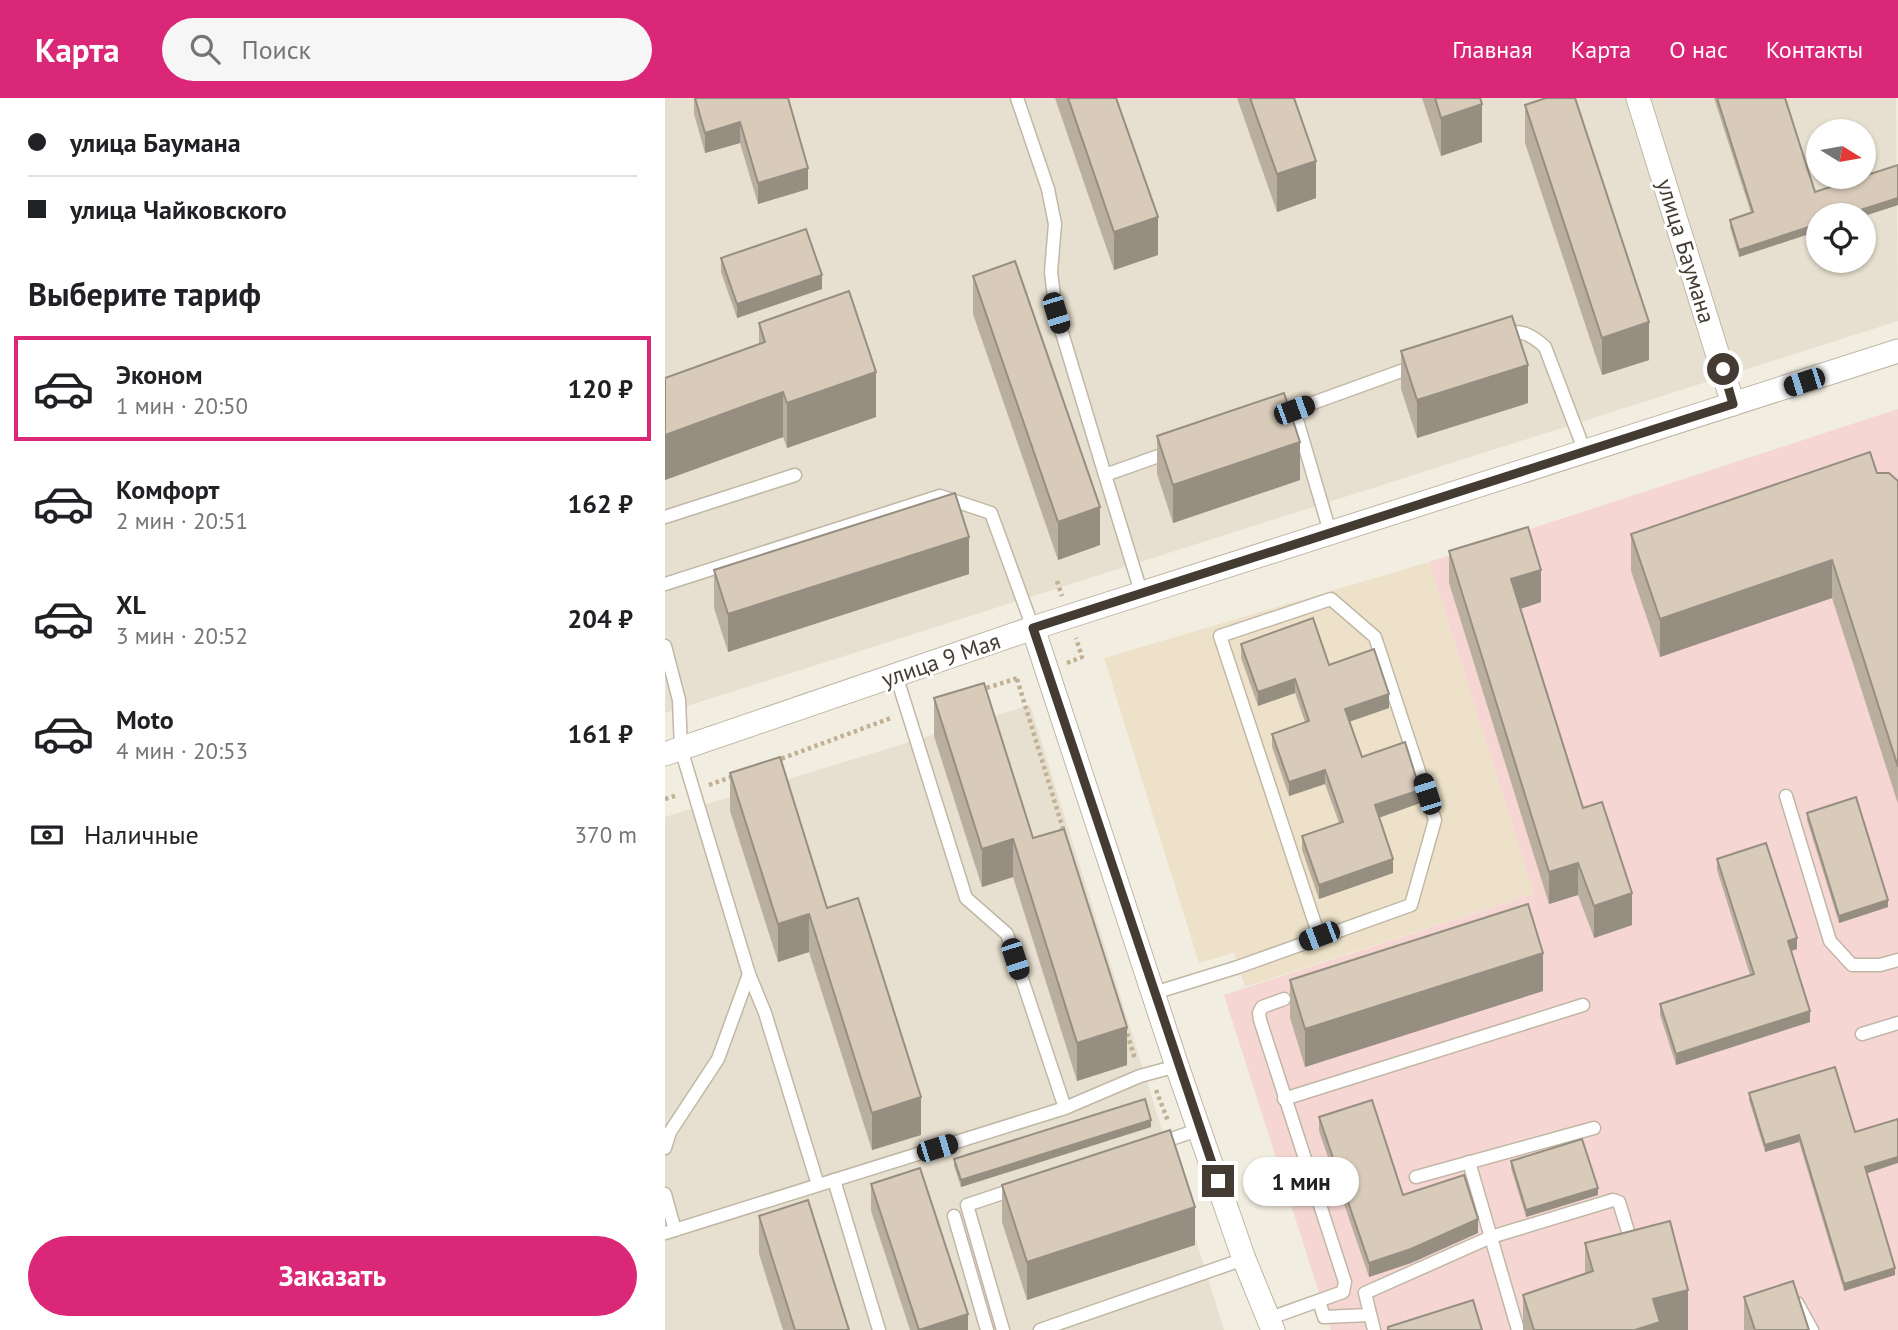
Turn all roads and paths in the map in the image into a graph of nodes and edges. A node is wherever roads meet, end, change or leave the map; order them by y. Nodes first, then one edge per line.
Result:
1 (1017, 98) edge
2 (1638, 98) edge
3 (1487, 340) edge
4 (1898, 351) edge
5 (1423, 363) edge
6 (1733, 404) junction
7 (1294, 410) junction
8 (1269, 419) edge
9 (1181, 449) edge
10 (1585, 452) junction
11 (795, 475) dead end
12 (1105, 475) junction
13 (665, 517) edge
14 (1330, 532) junction
15 (665, 584) edge
16 (1142, 595) junction
17 (1033, 628) junction
18 (665, 646) edge
19 (896, 675) junction
20 (968, 694) edge
21 (908, 712) junction
22 (673, 752) edge
23 (769, 763) edge
24 (744, 772) edge
25 (694, 790) junction
26 (1786, 796) dead end
27 (665, 799) edge
28 (1066, 838) edge
29 (1319, 936) junction
30 (1898, 960) edge
31 (749, 974) junction
32 (1154, 993) junction
33 (1284, 999) dead end
34 (1583, 1005) dead end
35 (1124, 1023) edge
36 (1898, 1023) edge
37 (1862, 1034) dead end
38 (1177, 1066) junction
39 (1140, 1076) junction
40 (1285, 1099) junction
41 (1065, 1108) junction
42 (1594, 1128) dead end
43 (1201, 1129) junction
44 (1174, 1138) junction
45 (1148, 1146) edge
46 (665, 1148) edge
47 (1469, 1162) junction
48 (1416, 1177) dead end
49 (834, 1180) junction
50 (1032, 1184) edge
51 (818, 1185) junction
52 (665, 1194) edge
53 (954, 1216) dead end
54 (670, 1232) edge
55 (1491, 1237) junction
56 (1635, 1255) edge
57 (1244, 1259) junction
58 (1791, 1293) edge
59 (1319, 1301) junction
60 (1369, 1315) junction
61 (1271, 1324) edge
62 (879, 1330) edge
63 (987, 1330) edge
64 (1003, 1330) edge
65 (1040, 1330) edge
66 (1374, 1330) edge
67 (1518, 1330) edge
68 (1812, 1330) edge

1 - 12 lane
2 - 6 street, улица Баумана
3 - 10 lane
4 - 6 street, улица 9 Мая
5 - 7 lane
6 - 10 street, улица 9 Мая
7 - 8 lane
7 - 14 lane
9 - 12 lane
10 - 14 street, улица 9 Мая
11 - 13 lane
12 - 16 lane
14 - 16 street, улица 9 Мая
15 - 17 lane
16 - 17 street, улица 9 Мая
17 - 19 street, улица 9 Мая
17 - 32 street
18 - 22 lane
19 - 21 lane
19 - 22 street, улица 9 Мая
20 - 28 path
21 - 23 path
21 - 41 lane
22 - 25 lane
24 - 25 path
25 - 27 path
25 - 31 lane
26 - 30 lane
29 - 29 lane
29 - 32 lane
31 - 46 lane
31 - 51 lane
32 - 38 street
33 - 40 lane
34 - 40 lane
35 - 39 path
36 - 37 lane
38 - 39 lane
38 - 43 street
39 - 41 lane
39 - 44 path
40 - 59 lane
41 - 49 lane
42 - 47 lane
43 - 44 lane
43 - 57 street
44 - 45 lane
47 - 48 lane
47 - 55 lane
49 - 51 lane
49 - 62 lane
50 - 64 lane
51 - 54 lane
52 - 54 lane
53 - 63 lane
55 - 56 lane
55 - 60 lane
55 - 67 lane
57 - 61 street
57 - 65 lane
58 - 68 lane
59 - 60 lane
59 - 61 lane
60 - 66 lane

